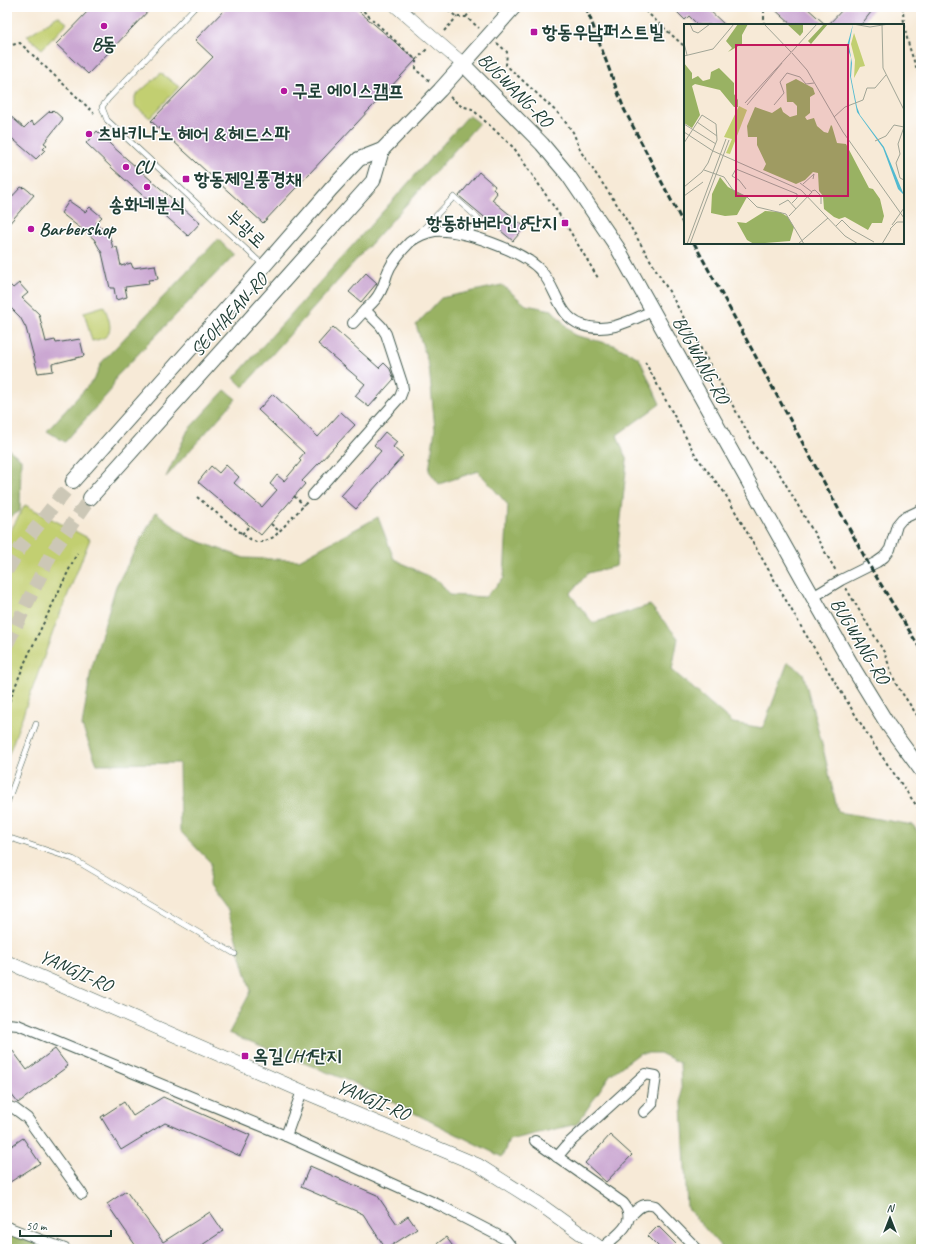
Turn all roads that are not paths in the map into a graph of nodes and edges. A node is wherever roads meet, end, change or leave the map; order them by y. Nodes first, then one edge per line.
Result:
1 (195, 7) edge
2 (397, 7) edge
3 (514, 7) edge
4 (463, 64) junction
5 (382, 150) junction
6 (468, 235) junction
7 (411, 242) junction
8 (264, 266) junction
9 (366, 310) junction
10 (652, 311) junction
11 (353, 322) dead end
12 (73, 481) tunnel mouth
13 (313, 495) road end
14 (90, 498) tunnel mouth
15 (921, 510) edge
16 (813, 597) junction
17 (36, 724) dead end
18 (921, 770) edge
19 (7, 802) edge
20 (7, 837) edge
21 (235, 954) dead end
22 (7, 962) edge
23 (7, 1024) edge
24 (302, 1091) junction
25 (7, 1106) edge
26 (644, 1112) dead end
27 (286, 1136) junction
28 (535, 1141) dead end
29 (557, 1157) junction
30 (82, 1194) dead end
31 (630, 1216) junction
32 (7, 1227) edge
33 (65, 1249) edge
34 (513, 1249) edge
35 (602, 1249) edge
36 (697, 1249) edge

1 - 8 lane, 부광로
2 - 4 street, BUGWANG-RO
3 - 4 main road, SEOHAEAN-RO
4 - 5 main road, SEOHAEAN-RO
4 - 10 main road, BUGWANG-RO
5 - 8 main road, SEOHAEAN-RO
5 - 14 main road, SEOHAEAN-RO
6 - 7 street
6 - 7 lane
6 - 10 street
7 - 9 street
8 - 12 main road, SEOHAEAN-RO
9 - 11 street
9 - 13 street
10 - 16 main road, BUGWANG-RO
15 - 16 street
16 - 18 main road, BUGWANG-RO
17 - 19 lane
20 - 21 lane
22 - 24 street, YANGJI-RO
23 - 27 street
24 - 27 street
24 - 35 street, YANGJI-RO
25 - 30 street
26 - 29 street
27 - 34 street
28 - 29 street
29 - 31 street
31 - 35 street
31 - 36 street
32 - 33 street

